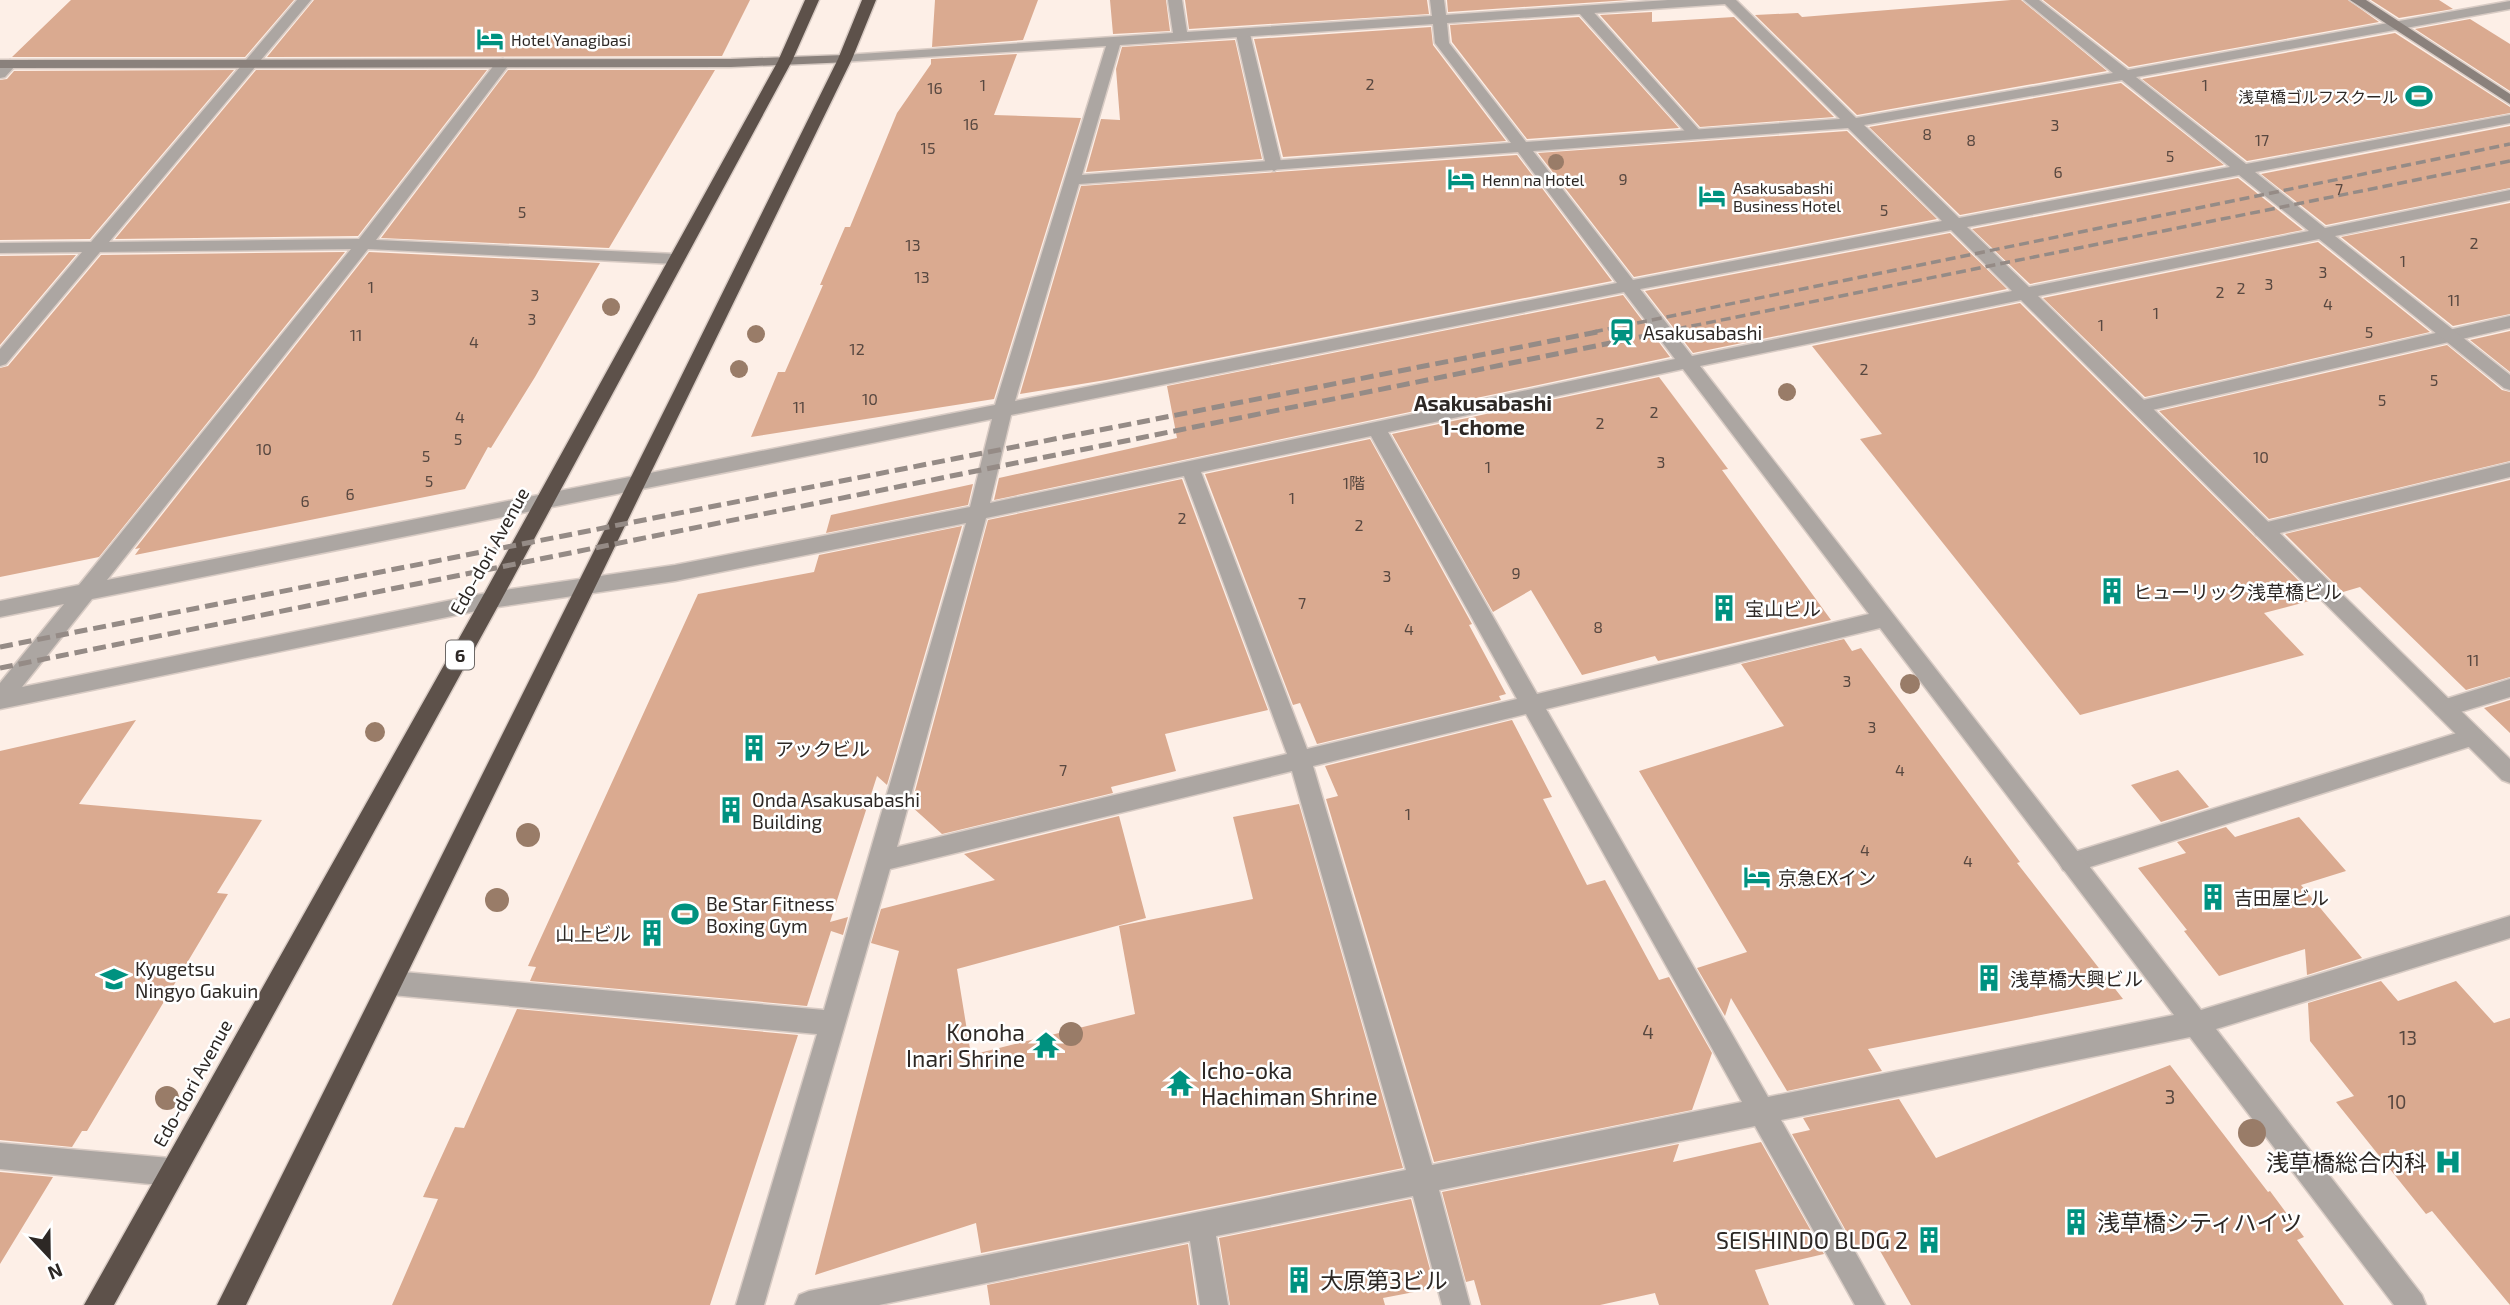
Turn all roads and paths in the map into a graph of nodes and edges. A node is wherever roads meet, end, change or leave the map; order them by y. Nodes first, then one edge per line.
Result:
1 (304, 0) edge
2 (812, 0) edge
3 (869, 0) edge
4 (1175, 0) edge
5 (1728, 0) edge
6 (2031, 0) edge
7 (2357, 0) edge
8 (2510, 5) edge
9 (1439, 10) edge
10 (1584, 10) junction
11 (2399, 27) junction
12 (1243, 34) junction
13 (1181, 38) junction
14 (1114, 43) junction
15 (845, 59) junction
16 (785, 61) junction
17 (503, 63) junction
18 (253, 64) junction
19 (3, 67) edge
20 (2125, 75) junction
21 (2510, 100) edge
22 (2510, 119) edge
23 (1851, 123) junction
24 (1696, 135) junction
25 (1525, 149) junction
26 (1274, 166) junction
27 (2242, 170) junction
28 (1072, 180) junction
29 (2510, 195) edge
30 (1955, 225) junction
31 (2322, 234) junction
32 (364, 244) junction
33 (96, 247) junction
34 (0, 248) edge
35 (676, 260) junction
36 (1628, 286) junction
37 (2025, 294) junction
38 (2510, 322) edge
39 (2449, 336) junction
40 (0, 359) edge
41 (1686, 363) junction
42 (2510, 384) edge
43 (2139, 407) junction
44 (1003, 410) junction
45 (1376, 428) junction
46 (1190, 467) junction
47 (2510, 470) edge
48 (637, 481) junction
49 (545, 499) junction
50 (978, 513) junction
51 (2263, 530) junction
52 (587, 587) junction
53 (85, 592) junction
54 (491, 600) junction
55 (0, 609) edge
56 (1884, 619) junction
57 (2510, 688) edge
58 (0, 699) edge
59 (1532, 704) junction
60 (2444, 708) junction
61 (2473, 737) junction
62 (1300, 759) junction
63 (2510, 773) edge
64 (881, 861) junction
65 (2071, 863) junction
66 (2510, 928) edge
67 (391, 983) junction
68 (833, 1023) junction
69 (2197, 1023) junction
70 (1761, 1111) junction
71 (0, 1156) edge
72 (170, 1172) junction
73 (1423, 1181) junction
74 (1201, 1226) junction
75 (98, 1305) edge
76 (231, 1305) edge
77 (750, 1305) edge
78 (809, 1305) edge
79 (1214, 1305) edge
80 (1456, 1305) edge
81 (1871, 1305) edge
82 (2412, 1305) edge

1 - 18 street
2 - 16 highway, Edo-dori Avenue / 6
3 - 15 highway
4 - 13 street
5 - 10 street
5 - 23 street
6 - 20 street
7 - 11 street
8 - 11 street
9 - 10 street
9 - 12 street
9 - 25 street
10 - 24 street
11 - 20 street
11 - 21 street
12 - 13 street
12 - 26 street
13 - 14 street
14 - 15 street
14 - 28 street
15 - 16 street
15 - 48 highway
16 - 17 street
16 - 35 highway, Edo-dori Avenue / 6
17 - 18 street
17 - 32 street
18 - 19 street
18 - 33 street
20 - 23 street
20 - 27 street
22 - 27 street
23 - 24 street
23 - 30 street
24 - 25 street
25 - 26 street
25 - 36 street
26 - 28 street
27 - 30 street
27 - 31 street
28 - 44 street
29 - 31 street
30 - 36 street
30 - 37 street
31 - 37 street
31 - 39 street
32 - 33 street
32 - 35 street
32 - 53 street
33 - 34 street
33 - 40 street
35 - 49 highway, Edo-dori Avenue / 6
36 - 41 street
36 - 44 street
37 - 41 street
37 - 43 street
38 - 39 street
39 - 42 street
39 - 43 street
41 - 45 street
41 - 56 street
43 - 51 street
44 - 48 street
44 - 50 street
45 - 46 street
45 - 59 street
46 - 50 street
46 - 62 street
47 - 51 street
48 - 49 street
48 - 52 highway
49 - 53 street
49 - 54 highway, Edo-dori Avenue / 6
50 - 52 street
50 - 64 street
51 - 60 street
52 - 54 street
52 - 67 highway
53 - 55 street
53 - 58 street
54 - 58 street
54 - 72 highway, Edo-dori Avenue / 6
56 - 59 street
56 - 65 street
57 - 60 street
59 - 62 street
59 - 70 street
60 - 61 street
61 - 63 street
61 - 65 street
62 - 64 street
62 - 73 street
64 - 68 street
65 - 69 street
66 - 69 street
67 - 68 street
67 - 76 highway
68 - 77 street
69 - 70 street
69 - 82 street
70 - 73 street
70 - 81 street
71 - 72 street
72 - 75 highway, Edo-dori Avenue / 6
73 - 74 street
73 - 80 street
74 - 78 street
74 - 79 street

